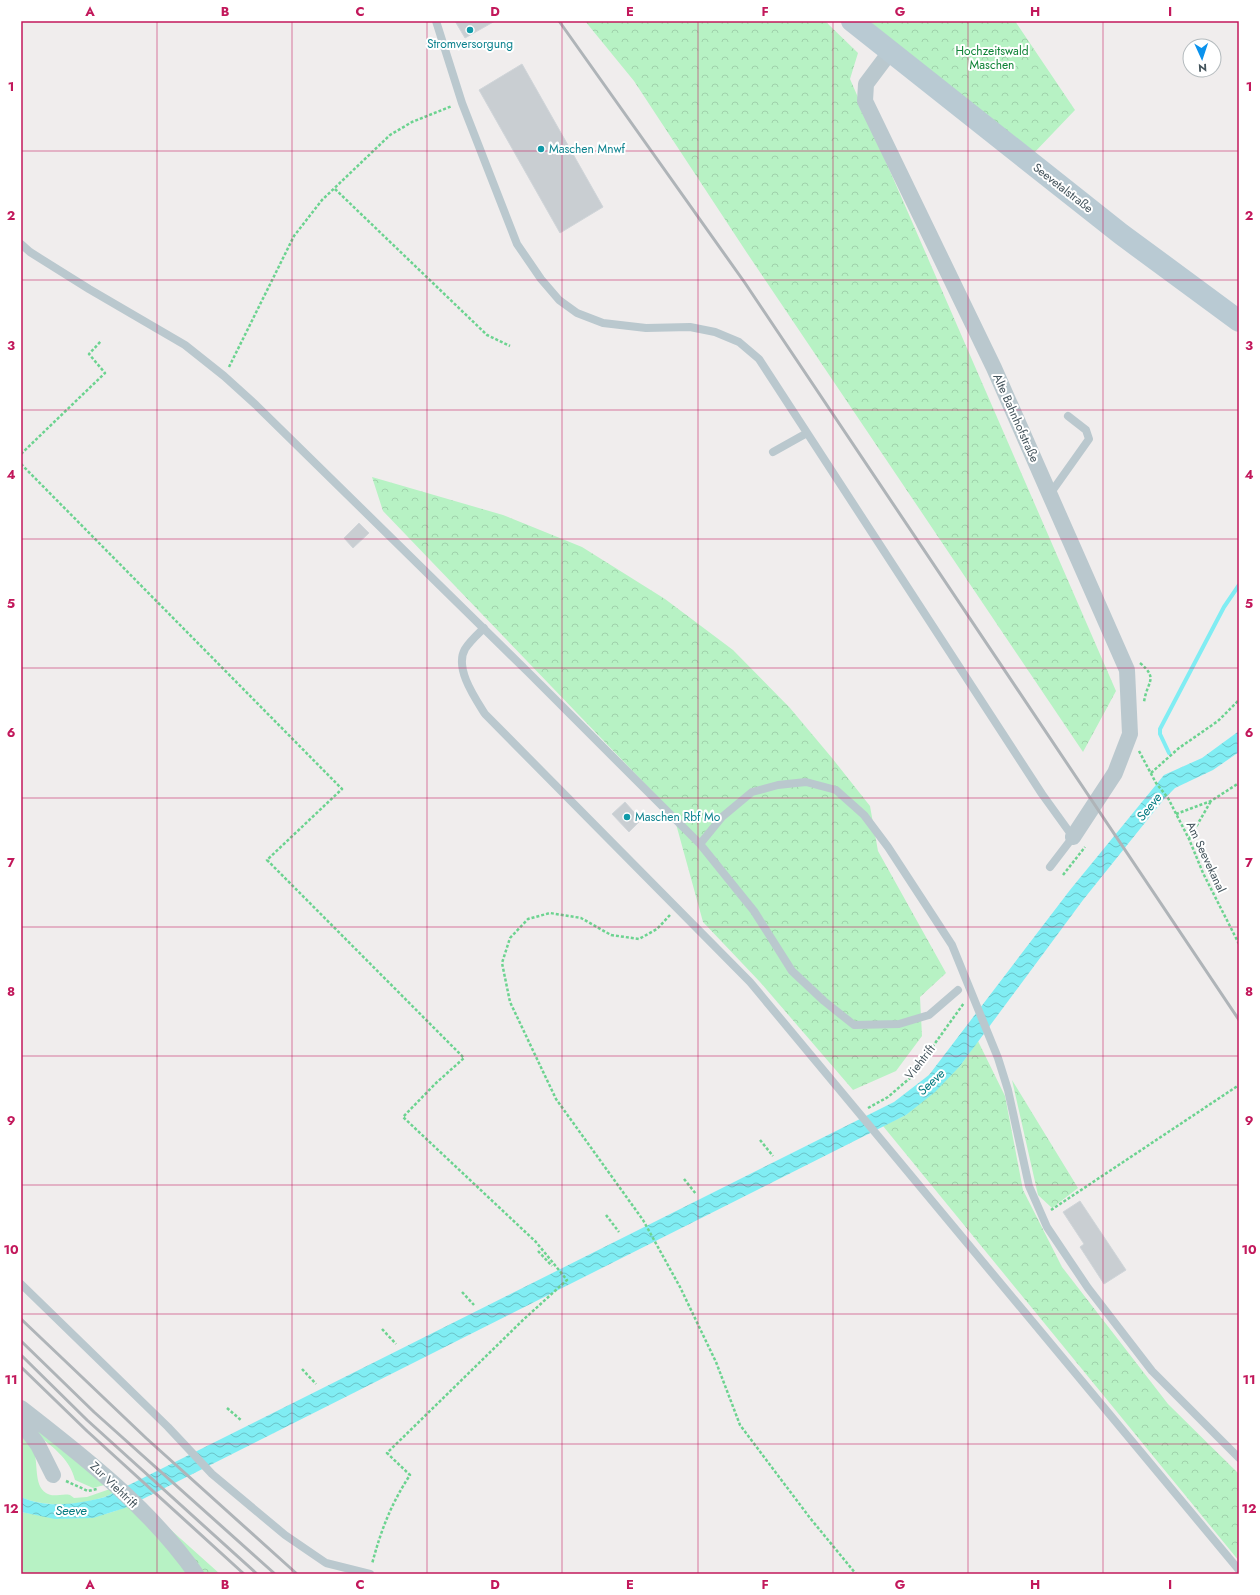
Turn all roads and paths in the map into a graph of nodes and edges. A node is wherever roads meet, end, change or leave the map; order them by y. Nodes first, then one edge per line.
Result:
1 (436, 21) edge
2 (852, 21) edge
3 (890, 52) junction
4 (462, 103) junction
5 (335, 189) junction
6 (21, 244) edge
7 (1239, 320) edge
8 (102, 341) dead end
9 (510, 346) dead end
10 (224, 376) junction
11 (1068, 416) dead end
12 (807, 432) junction
13 (773, 452) dead end
14 (21, 454) edge
15 (21, 464) edge
16 (1050, 494) junction
17 (484, 628) junction
18 (1239, 700) edge
19 (1151, 774) dead end
20 (1156, 783) dead end
21 (1239, 783) edge
22 (1211, 801) junction
23 (1176, 814) junction
24 (1073, 837) junction
25 (1189, 839) junction
26 (700, 844) junction
27 (1050, 867) dead end
28 (678, 908) junction
29 (1239, 944) edge
30 (958, 990) dead end
31 (964, 1003) dead end
32 (1239, 1085) edge
33 (865, 1109) dead end
34 (760, 1140) dead end
35 (773, 1156) dead end
36 (684, 1179) dead end
37 (696, 1194) dead end
38 (606, 1215) dead end
39 (1042, 1216) junction
40 (619, 1232) dead end
41 (538, 1251) dead end
42 (552, 1266) dead end
43 (21, 1284) edge
44 (462, 1292) dead end
45 (474, 1305) dead end
46 (382, 1329) dead end
47 (396, 1344) dead end
48 (302, 1369) dead end
49 (316, 1384) dead end
50 (21, 1408) edge
51 (228, 1408) dead end
52 (242, 1421) dead end
53 (21, 1422) edge
54 (1239, 1458) edge
55 (53, 1476) joint
56 (103, 1488) dead end
57 (1239, 1570) edge
58 (196, 1574) edge
59 (369, 1574) edge
60 (856, 1574) edge

1 - 4 lane
2 - 3 main road
3 - 7 main road, Seevetalstraße
3 - 16 street, Alte Bahnhofstraße
4 - 5 path
4 - 12 lane
5 - 9 path
5 - 10 path
6 - 10 lane
8 - 14 path
10 - 17 lane
11 - 16 lane
12 - 13 lane
12 - 24 lane
15 - 59 path
16 - 24 street, Alte Bahnhofstraße
17 - 26 lane
17 - 28 lane
18 - 19 path
20 - 23 path, Am Seevekanal
21 - 22 path
22 - 23 path
22 - 25 path
23 - 25 path, Am Seevekanal
24 - 27 lane
25 - 29 path, Am Seevekanal
26 - 30 lane
26 - 39 lane
28 - 57 lane
28 - 60 path
31 - 33 path, Viehtrift
32 - 39 path
34 - 35 path
36 - 37 path
38 - 40 path
39 - 54 lane
41 - 42 path
43 - 59 lane
44 - 45 path
46 - 47 path
48 - 49 path
50 - 58 street, Zur Viehtrift
51 - 52 path
53 - 55 street
55 - 56 path

